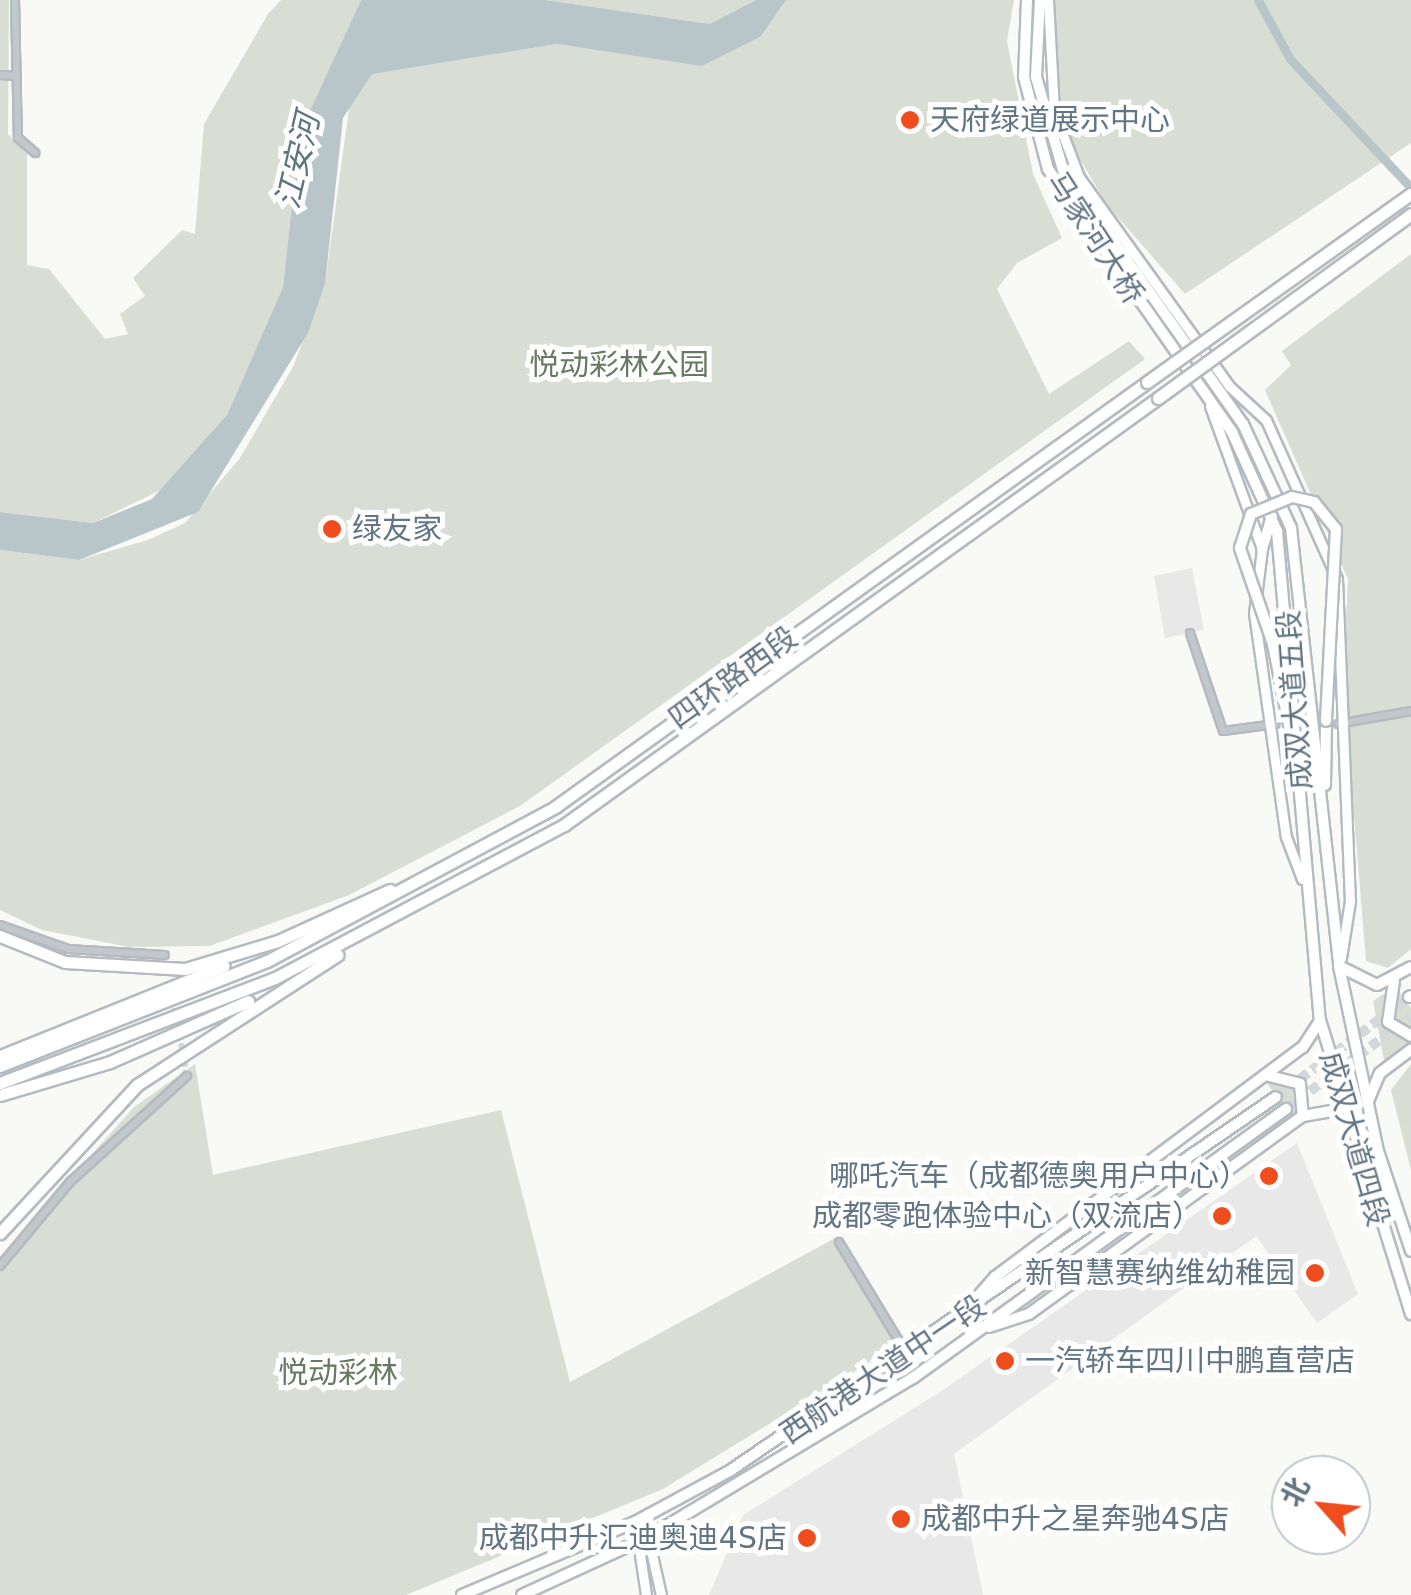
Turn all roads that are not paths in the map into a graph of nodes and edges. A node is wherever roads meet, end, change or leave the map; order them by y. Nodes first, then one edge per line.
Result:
1 (15, 0) edge
2 (1027, 0) edge
3 (1040, 0) edge
4 (1048, 0) edge
5 (0, 75) edge
6 (16, 76) junction
7 (35, 153) dead end
8 (1411, 194) edge
9 (1411, 214) edge
10 (1207, 398) junction
11 (1272, 516) junction
12 (1262, 549) junction
13 (1190, 633) dead end
14 (1411, 711) edge
15 (1332, 722) junction
16 (1276, 724) junction
17 (1323, 810) junction
18 (1305, 848) junction
19 (431, 873) junction
20 (1302, 879) junction
21 (0, 925) edge
22 (0, 936) edge
23 (355, 939) junction
24 (278, 941) junction
25 (165, 954) dead end
26 (1339, 966) junction
27 (1411, 967) edge
28 (309, 972) junction
29 (1394, 980) junction
30 (1350, 1015) joint
31 (1320, 1020) junction
32 (1411, 1036) edge
33 (1411, 1050) edge
34 (0, 1056) edge
35 (0, 1066) edge
36 (1265, 1075) junction
37 (187, 1076) dead end
38 (0, 1083) edge
39 (0, 1095) edge
40 (1276, 1097) tunnel mouth
41 (1368, 1102) junction
42 (1286, 1109) tunnel mouth
43 (1340, 1109) junction
44 (1302, 1116) junction
45 (0, 1232) edge
46 (839, 1242) dead end
47 (1411, 1251) edge
48 (0, 1266) edge
49 (1411, 1314) edge
50 (955, 1323) junction
51 (978, 1331) junction
52 (908, 1356) junction
53 (636, 1522) junction
54 (648, 1537) junction
55 (635, 1542) junction
56 (462, 1595) edge
57 (522, 1595) edge
58 (646, 1595) edge
59 (661, 1595) edge

1 - 6 street
2 - 10 main road, 马家河大桥
3 - 17 main road, 成双大道五段
4 - 15 street
5 - 6 street
6 - 7 street
8 - 19 highway, 四环路西段, bridge
9 - 23 highway, 四环路西段, bridge
10 - 11 main road, 成双大道五段
10 - 12 street
11 - 12 main road
11 - 18 main road, 成双大道五段
12 - 16 street
13 - 16 street
14 - 15 street
15 - 17 main road
15 - 18 main road, bridge
15 - 26 street
16 - 20 street
17 - 26 main road, 成双大道五段
18 - 20 main road, 成双大道五段
19 - 24 highway
19 - 35 highway, 四环路西段
20 - 31 main road, 成双大道五段
21 - 25 street
22 - 24 highway
23 - 28 highway
23 - 38 highway, 四环路西段
24 - 34 highway
26 - 29 main road
26 - 30 main road, 成双大道五段
27 - 29 main road
28 - 39 highway
28 - 45 highway
29 - 32 main road
30 - 41 main road, 成双大道四段
31 - 36 main road
31 - 43 main road, 成双大道四段
33 - 41 main road
36 - 44 main road
36 - 50 main road
37 - 48 street
40 - 50 main road, 西航港大道中一段
41 - 47 main road, 成双大道四段
42 - 51 main road, 西航港大道中一段
43 - 44 main road
43 - 49 main road, 成双大道四段
44 - 51 main road
46 - 52 street
50 - 52 main road, 西航港大道中一段
51 - 54 main road, 西航港大道中一段
52 - 53 main road, 西航港大道中一段
53 - 54 street
53 - 55 street
53 - 56 main road, 西航港大道中一段
54 - 55 main road, 西航港大道中一段
54 - 59 street
55 - 57 main road, 西航港大道中一段
55 - 58 street

